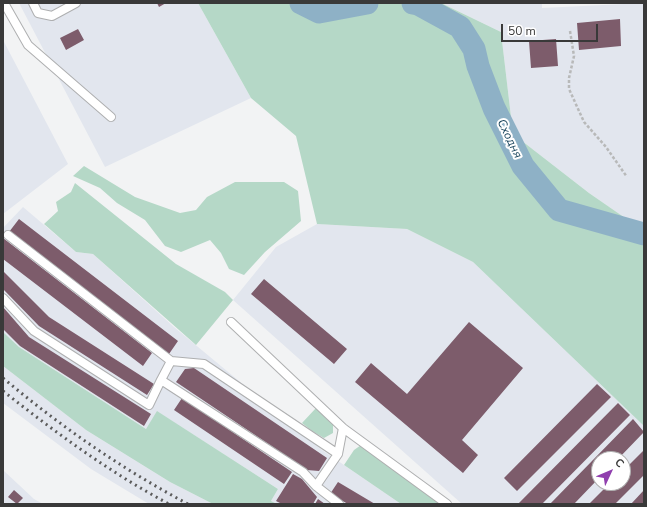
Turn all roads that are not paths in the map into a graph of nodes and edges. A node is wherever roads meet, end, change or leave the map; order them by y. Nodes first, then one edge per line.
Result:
1 (4, 3) edge
2 (33, 3) edge
3 (76, 3) edge
4 (111, 117) dead end
5 (8, 236) dead end
6 (3, 298) edge
7 (230, 322) dead end
8 (171, 361) junction
9 (161, 380) junction
10 (343, 428) junction
11 (338, 454) junction
12 (316, 486) junction
13 (339, 504) edge
14 (447, 504) edge

1 - 4 lane
2 - 3 lane
5 - 8 lane
6 - 9 lane
7 - 10 lane
8 - 9 lane
8 - 11 lane
9 - 12 lane
10 - 11 lane
10 - 14 lane
11 - 12 lane
12 - 13 lane

